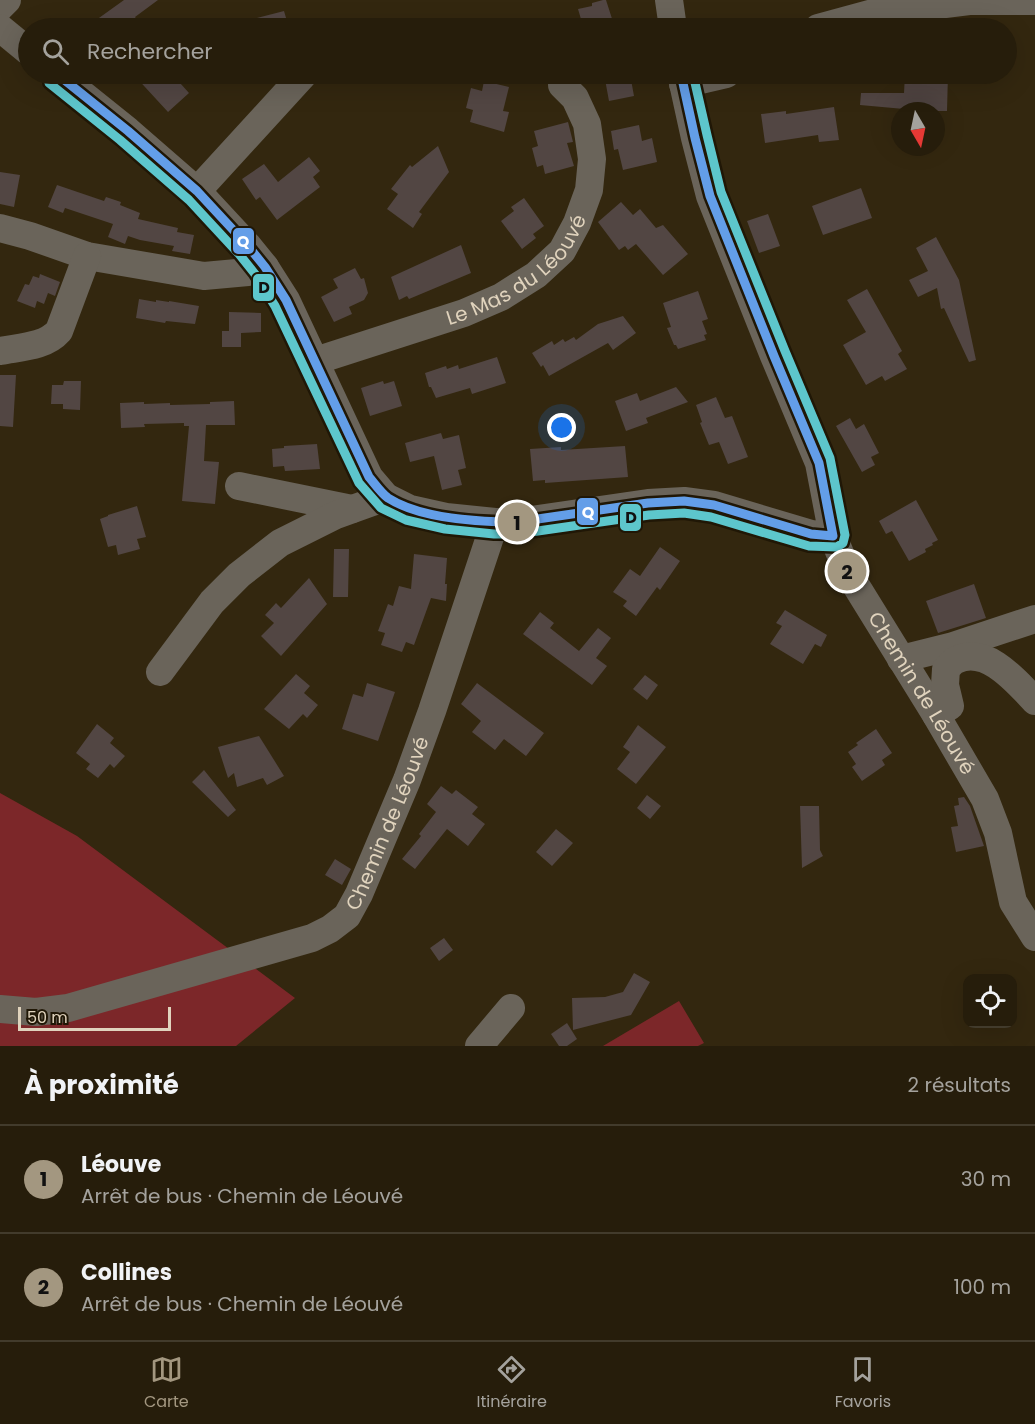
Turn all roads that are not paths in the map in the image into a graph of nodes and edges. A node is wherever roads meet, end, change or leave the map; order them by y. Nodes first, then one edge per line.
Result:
1 (7, 0) edge
2 (669, 0) edge
3 (1035, 1) edge
4 (0, 7) edge
5 (672, 18) edge
6 (855, 18) edge
7 (0, 27) edge
8 (18, 42) edge
9 (69, 84) edge
10 (294, 84) edge
11 (683, 84) edge
12 (562, 85) dead end
13 (197, 191) junction
14 (0, 228) edge
15 (87, 256) junction
16 (265, 267) junction
17 (0, 351) edge
18 (315, 361) junction
19 (239, 486) dead end
20 (386, 497) junction
21 (352, 509) junction
22 (495, 522) junction
23 (833, 536) junction
24 (1035, 619) edge
25 (901, 659) junction
26 (160, 672) dead end
27 (1035, 700) edge
28 (936, 715) junction
29 (1035, 937) edge
30 (511, 1008) dead end
31 (0, 1009) edge
32 (479, 1046) edge

1 - 4 street
2 - 5 street
3 - 6 street
7 - 8 street
9 - 13 street
10 - 13 street
11 - 23 street, Chemin de Léouvé
12 - 18 street, Le Mas du Léouvé
13 - 16 street
14 - 15 street
15 - 16 street
15 - 17 street
16 - 18 street
18 - 20 street
19 - 21 street
20 - 21 street
20 - 22 street
21 - 26 street
22 - 23 street
22 - 31 street, Chemin de Léouvé
23 - 25 street, Chemin de Léouvé
24 - 25 street
25 - 28 street, Chemin de Léouvé
27 - 28 street
28 - 29 street, Chemin de Léouvé
30 - 32 street

